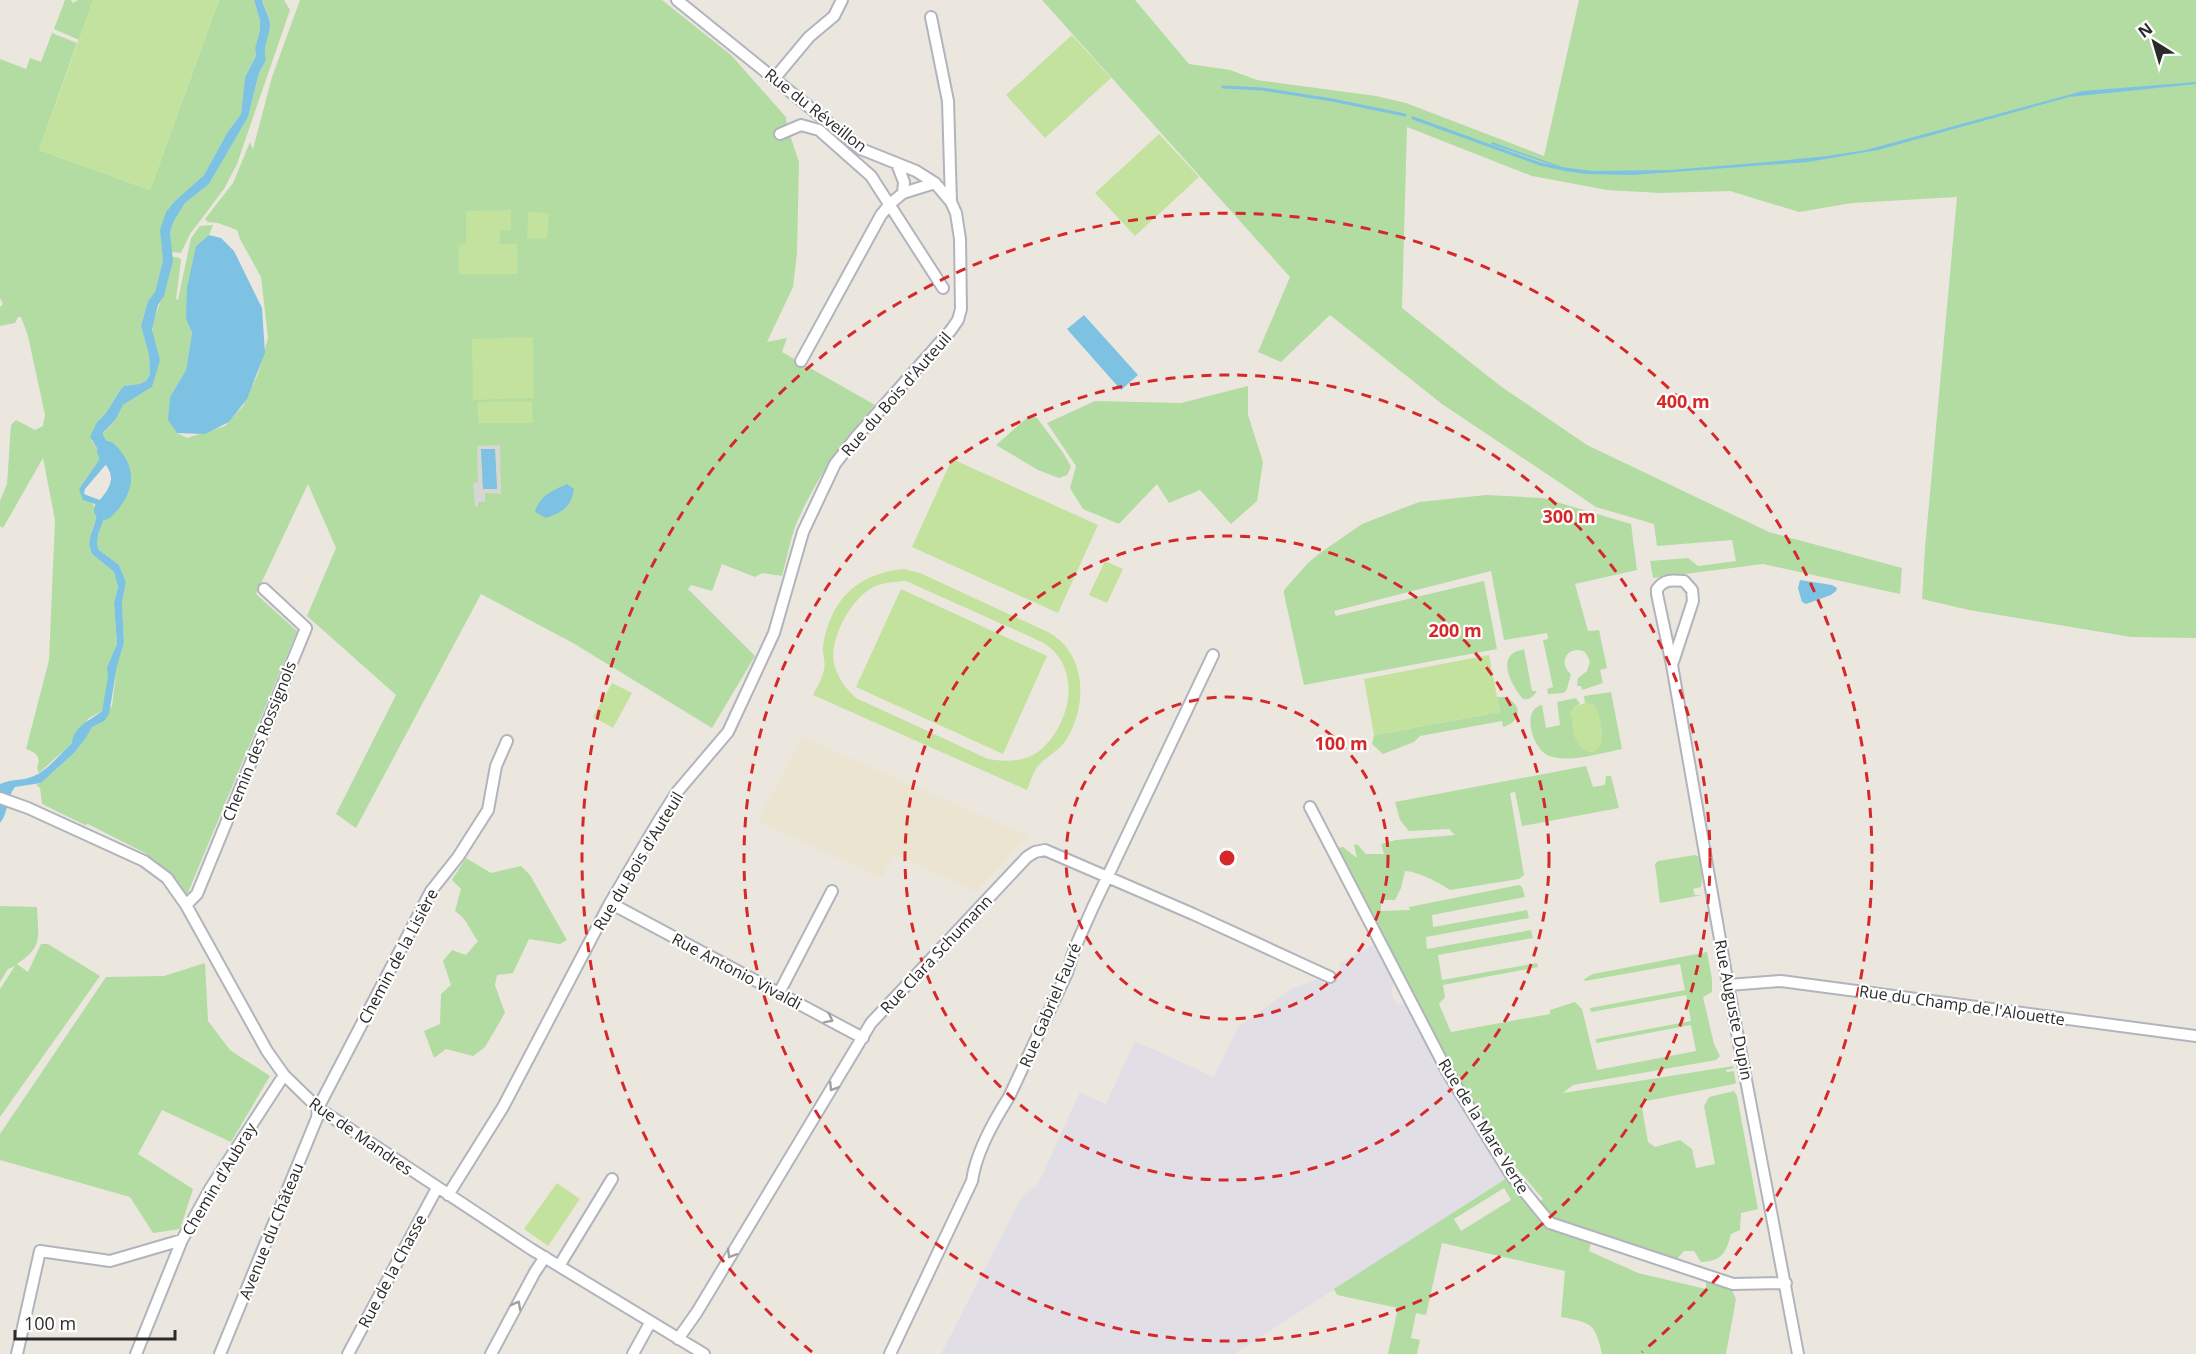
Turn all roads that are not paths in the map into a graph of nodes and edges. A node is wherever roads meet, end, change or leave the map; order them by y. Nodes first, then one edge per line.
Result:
1 (677, 0) edge
2 (842, 0) edge
3 (931, 17) dead end
4 (774, 79) junction
5 (780, 134) dead end
6 (897, 164) junction
7 (935, 183) junction
8 (903, 193) junction
9 (951, 202) junction
10 (890, 204) junction
11 (943, 288) dead end
12 (958, 320) joint
13 (801, 361) dead end
14 (264, 589) dead end
15 (1213, 655) dead end
16 (1672, 665) junction
17 (507, 741) dead end
18 (0, 798) edge
19 (1310, 807) dead end
20 (1107, 876) junction
21 (832, 891) dead end
22 (610, 903) junction
23 (186, 905) junction
24 (1330, 977) dead end
25 (1728, 985) junction
26 (778, 993) junction
27 (2196, 1036) edge
28 (863, 1038) junction
29 (284, 1075) junction
30 (318, 1108) junction
31 (612, 1179) dead end
32 (437, 1188) junction
33 (448, 1195) junction
34 (182, 1240) junction
35 (545, 1257) junction
36 (559, 1266) junction
37 (1786, 1283) junction
38 (650, 1323) junction
39 (678, 1339) junction
40 (17, 1354) edge
41 (136, 1354) edge
42 (220, 1354) edge
43 (348, 1354) edge
44 (491, 1354) edge
45 (633, 1354) edge
46 (704, 1354) edge
47 (890, 1354) edge
48 (1798, 1354) edge

1 - 4 street, Rue du Réveillon
2 - 4 street
3 - 9 street
4 - 6 street, Rue du Réveillon
5 - 10 street
6 - 7 street, Rue du Réveillon
6 - 8 street
7 - 8 street
7 - 9 street, Rue du Réveillon
8 - 10 street
9 - 12 street, Rue du Réveillon
10 - 11 street
10 - 13 street
12 - 22 street, Rue du Bois d'Auteuil
14 - 23 street, Chemin des Rossignols
15 - 20 street, Rue Gabriel Fauré
16 - 16 street, Rue Auguste Dupin
16 - 25 street, Rue Auguste Dupin
17 - 30 street, Chemin de la Lisière
18 - 23 street, Rue de Mandres
19 - 37 street, Rue de la Mare Verte
20 - 24 street, Rue Clara Schumann
20 - 28 street, Rue Clara Schumann
20 - 47 street, Rue Gabriel Fauré
21 - 26 street
22 - 26 street, Rue Antonio Vivaldi
22 - 33 street, Rue du Bois d'Auteuil
23 - 29 street, Rue de Mandres
25 - 27 street, Rue du Champ de l'Alouette
25 - 37 street, Rue Auguste Dupin
26 -> 28 street, Rue Antonio Vivaldi
28 -> 39 street, Rue Clara Schumann
29 - 30 street, Rue de Mandres
29 - 34 street, Chemin d'Aubray
30 - 32 street, Rue de Mandres
30 - 42 street, Avenue du Château
31 - 36 street
32 - 33 street, Rue de Mandres
32 - 43 street, Rue de la Chasse
33 - 35 street, Rue de Mandres
34 - 40 street
34 - 41 street, Chemin d'Aubray
35 - 36 street, Rue de Mandres
44 -> 35 street
36 - 38 street, Rue de Mandres
37 - 48 street, Rue Auguste Dupin
38 - 39 street, Rue de Mandres
38 - 45 street
39 - 46 street, Rue de Mandres

